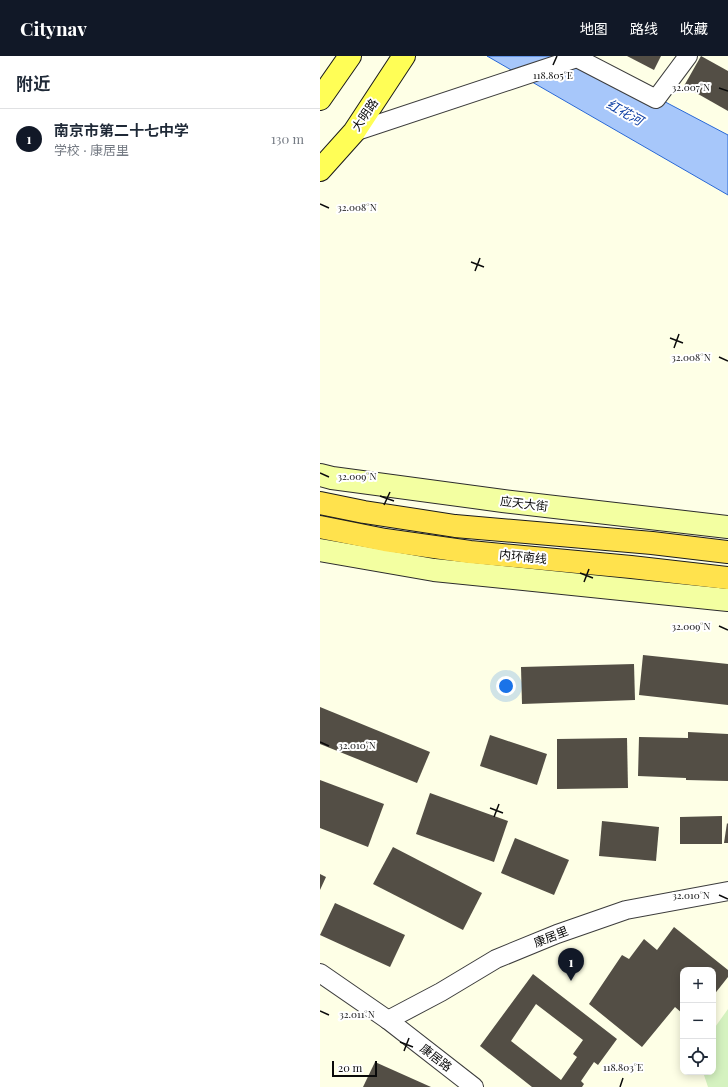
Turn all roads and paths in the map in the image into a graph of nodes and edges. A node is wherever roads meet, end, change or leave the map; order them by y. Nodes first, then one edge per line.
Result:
1 (349, 56) edge
2 (404, 56) edge
3 (688, 56) edge
4 (320, 98) edge
5 (354, 132) junction
6 (320, 170) edge
7 (320, 475) edge
8 (320, 502) edge
9 (320, 527) edge
10 (728, 527) edge
11 (320, 550) edge
12 (728, 552) edge
13 (728, 578) edge
14 (728, 600) edge
15 (728, 891) edge
16 (320, 973) edge
17 (388, 1020) junction
18 (474, 1087) edge

1 - 4 main road
2 - 5 main road, 大明路
3 - 5 street
5 - 6 main road, 大明路
7 - 10 main road, 应天大街
8 - 12 highway, 内环南线
9 - 13 highway, 内环南线
11 - 14 main road
15 - 17 street, 康居里
16 - 17 street, 康居路
17 - 18 street, 康居路

